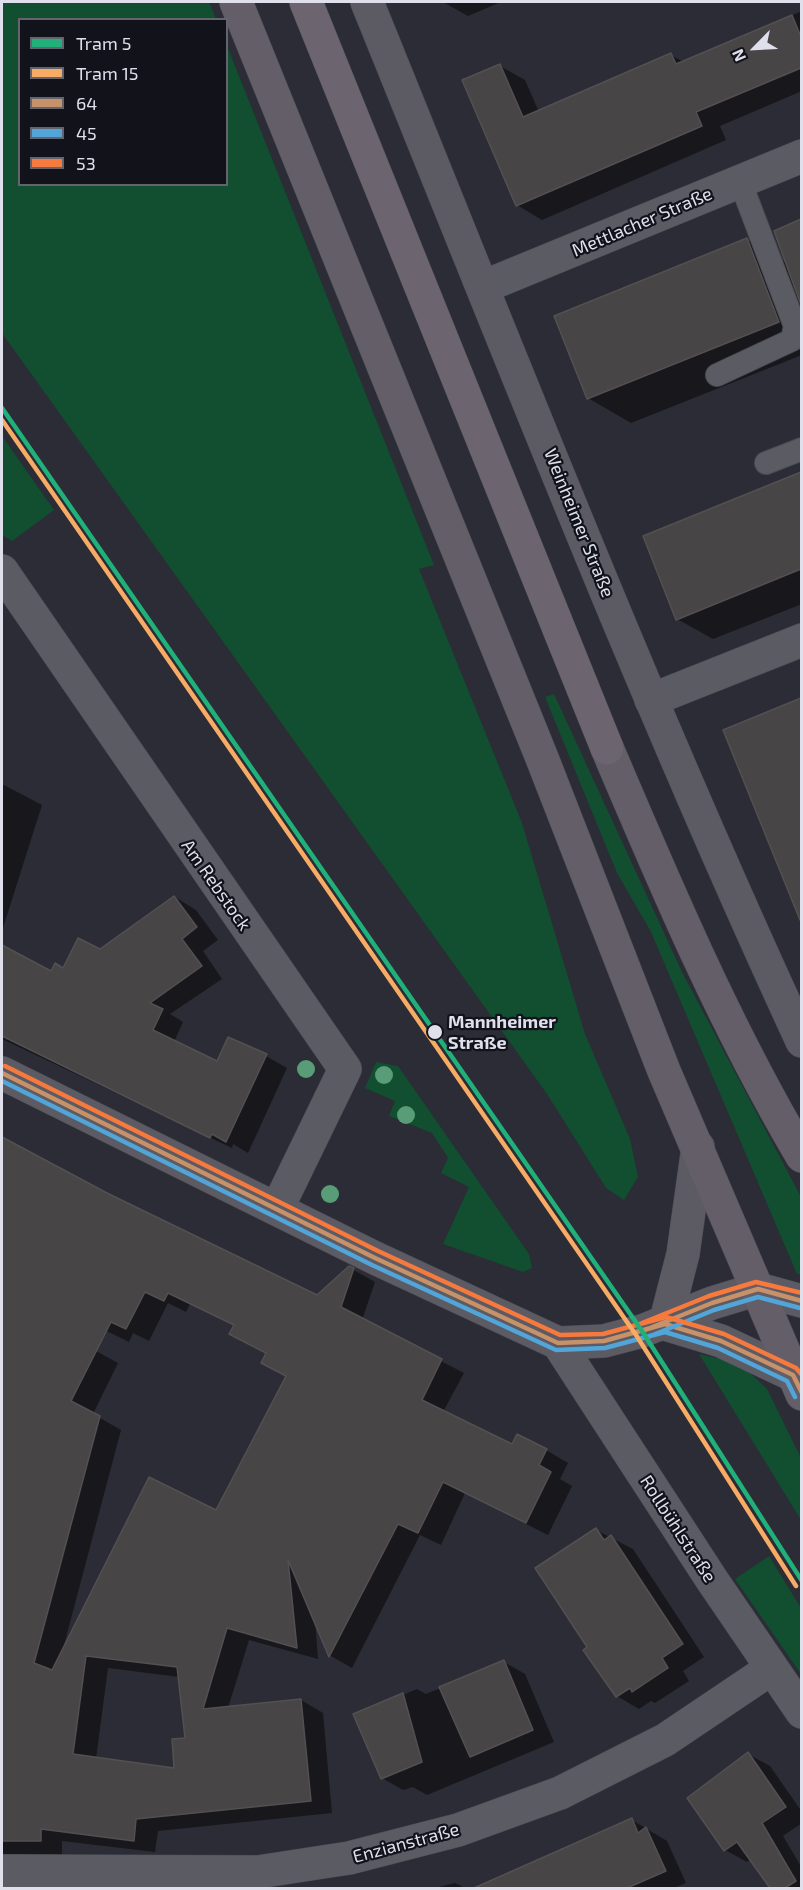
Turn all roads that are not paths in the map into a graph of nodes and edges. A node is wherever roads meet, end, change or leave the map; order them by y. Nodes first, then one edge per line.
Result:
1 (236, 2) edge
2 (306, 2) edge
3 (367, 2) edge
4 (801, 156) edge
5 (740, 182) junction
6 (483, 287) junction
7 (717, 375) dead end
8 (801, 448) edge
9 (766, 463) dead end
10 (2, 574) edge
11 (801, 639) edge
12 (651, 700) junction
13 (607, 748) joint
14 (801, 1041) edge
15 (2, 1073) edge
16 (698, 1147) junction
17 (801, 1156) edge
18 (277, 1209) junction
19 (758, 1289) junction
20 (801, 1301) edge
21 (665, 1324) junction
22 (558, 1343) junction
23 (797, 1384) edge
24 (772, 1668) junction
25 (801, 1712) edge
26 (2, 1870) edge
27 (173, 1881) edge

1 - 16 main road
2 - 13 highway
3 - 6 street, Weinheimer Straße
4 - 5 street, Mettlacher Straße
5 - 6 street, Mettlacher Straße
5 - 7 lane
6 - 12 street, Weinheimer Straße
8 - 9 lane
10 - 18 street, Am Rebstock
11 - 12 street
12 - 14 street, Weinheimer Straße
13 - 17 main road
15 - 18 street
16 - 19 main road
16 - 21 street
18 - 22 street
19 - 20 street
19 - 21 street
19 - 23 main road
21 - 22 street
21 - 23 street
22 - 24 street, Rollbühlstraße
24 - 25 street, Rollbühlstraße
24 - 27 street, Enzianstraße
26 - 27 street, Enzianstraße

